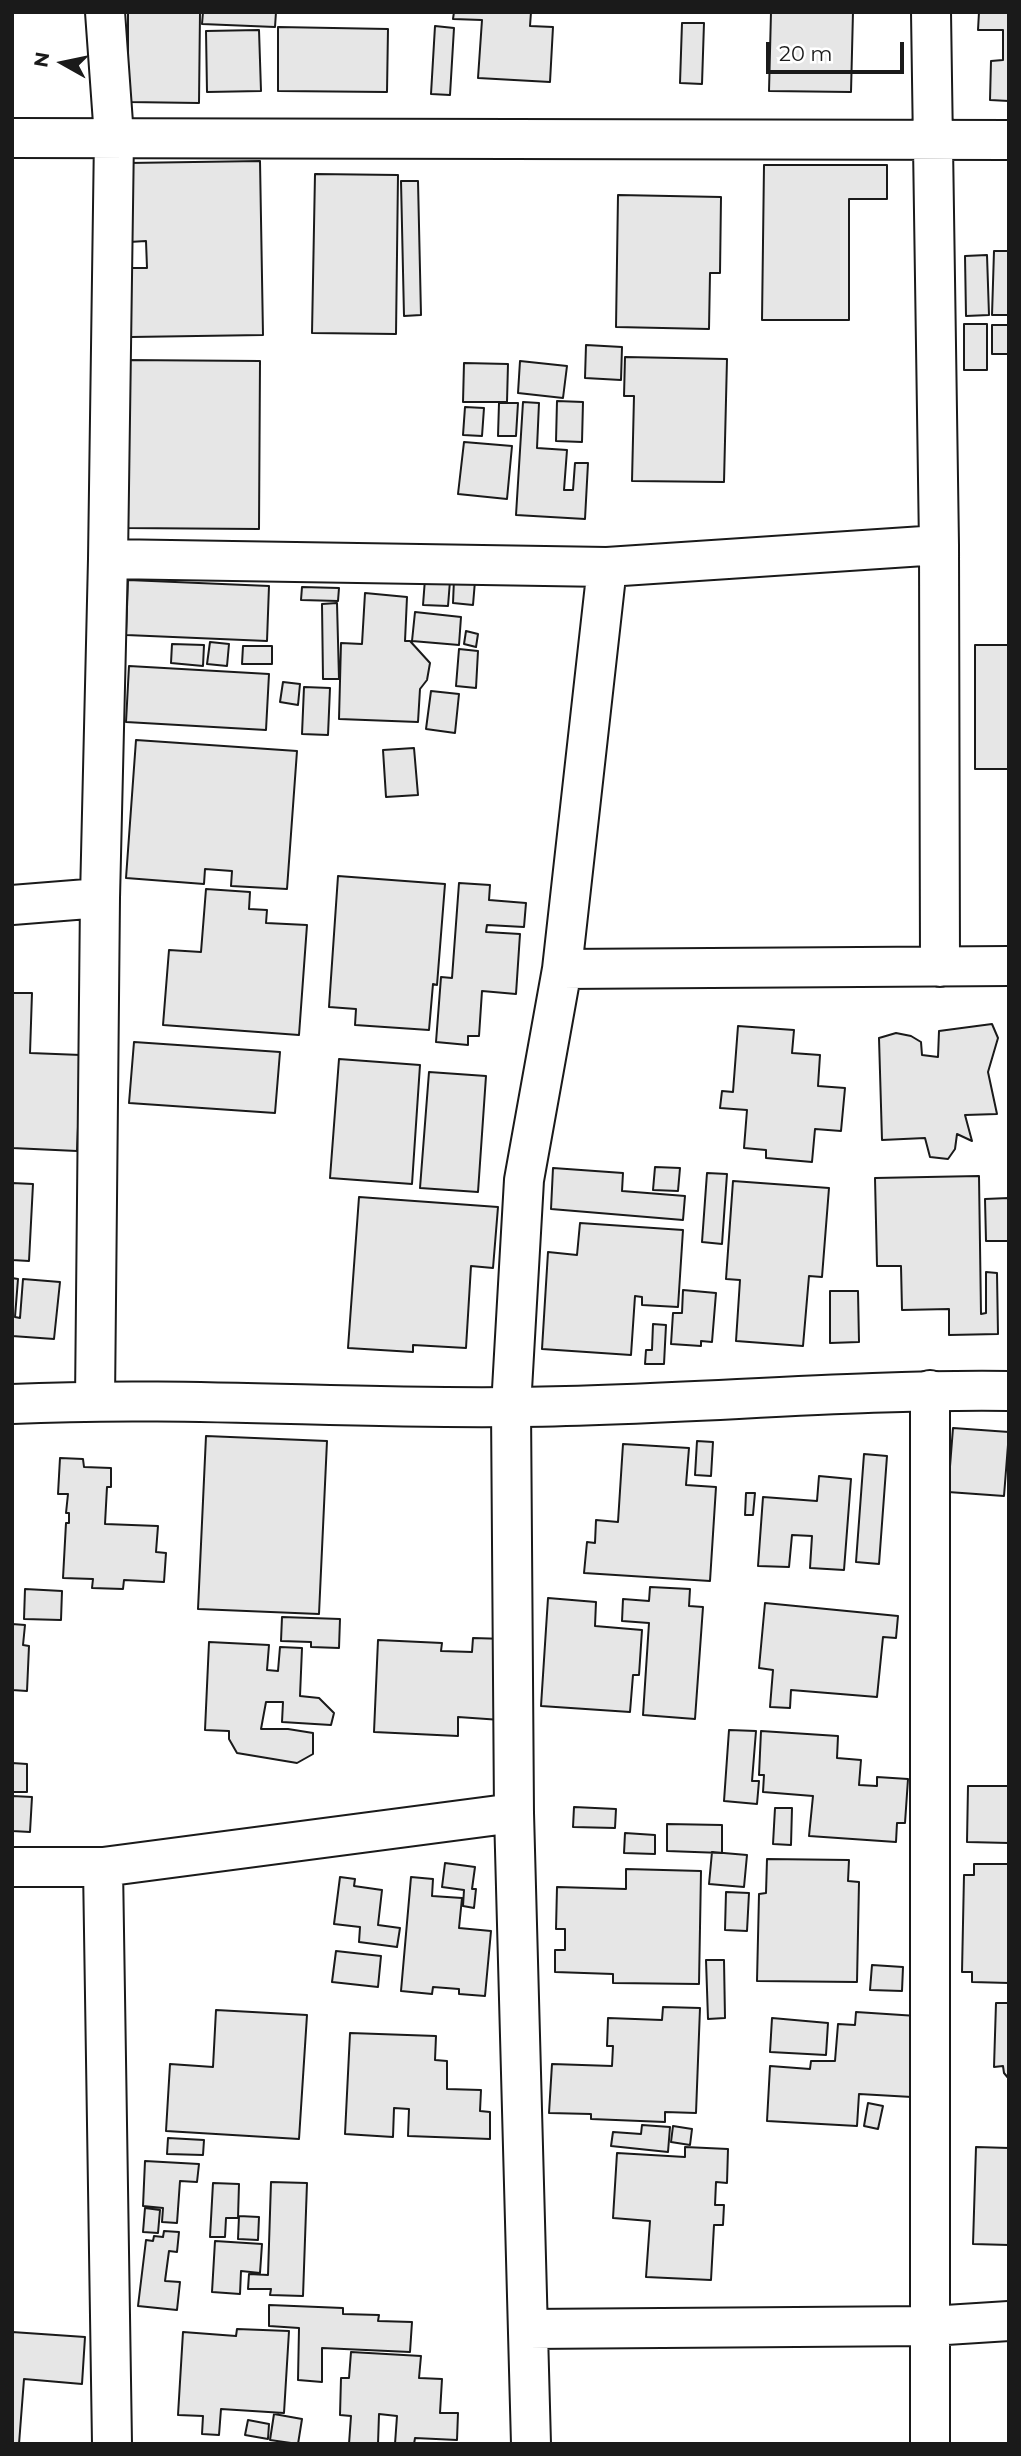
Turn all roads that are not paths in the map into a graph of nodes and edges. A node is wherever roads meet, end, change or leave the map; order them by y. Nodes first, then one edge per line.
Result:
1 (105, 12) edge
2 (932, 12) edge
3 (114, 137) junction
4 (12, 138) edge
5 (1009, 140) edge
6 (933, 141) junction
7 (939, 545) junction
8 (108, 559) junction
9 (607, 567) junction
10 (100, 898) junction
11 (12, 905) edge
12 (1009, 966) edge
13 (940, 967) junction
14 (562, 969) junction
15 (930, 1390) junction
16 (1009, 1391) edge
17 (95, 1400) junction
18 (12, 1404) edge
19 (511, 1407) junction
20 (514, 1813) junction
21 (12, 1867) edge
22 (103, 1867) junction
23 (1009, 2321) edge
24 (930, 2326) junction
25 (527, 2329) junction
26 (112, 2444) edge
27 (531, 2444) edge
28 (930, 2444) edge

1 - 3 street
2 - 6 street
3 - 4 street
3 - 6 street
3 - 8 street
5 - 6 street
6 - 7 street
7 - 9 street
7 - 13 street
8 - 9 street
8 - 10 street
9 - 14 street
10 - 11 street
10 - 17 street
12 - 13 street
13 - 14 street
14 - 19 street
15 - 16 street
15 - 19 street
15 - 24 street
17 - 18 street
17 - 19 street
19 - 20 street
20 - 22 street
20 - 25 street
21 - 22 street
22 - 26 street
23 - 24 street
24 - 25 street
24 - 28 street
25 - 27 street

